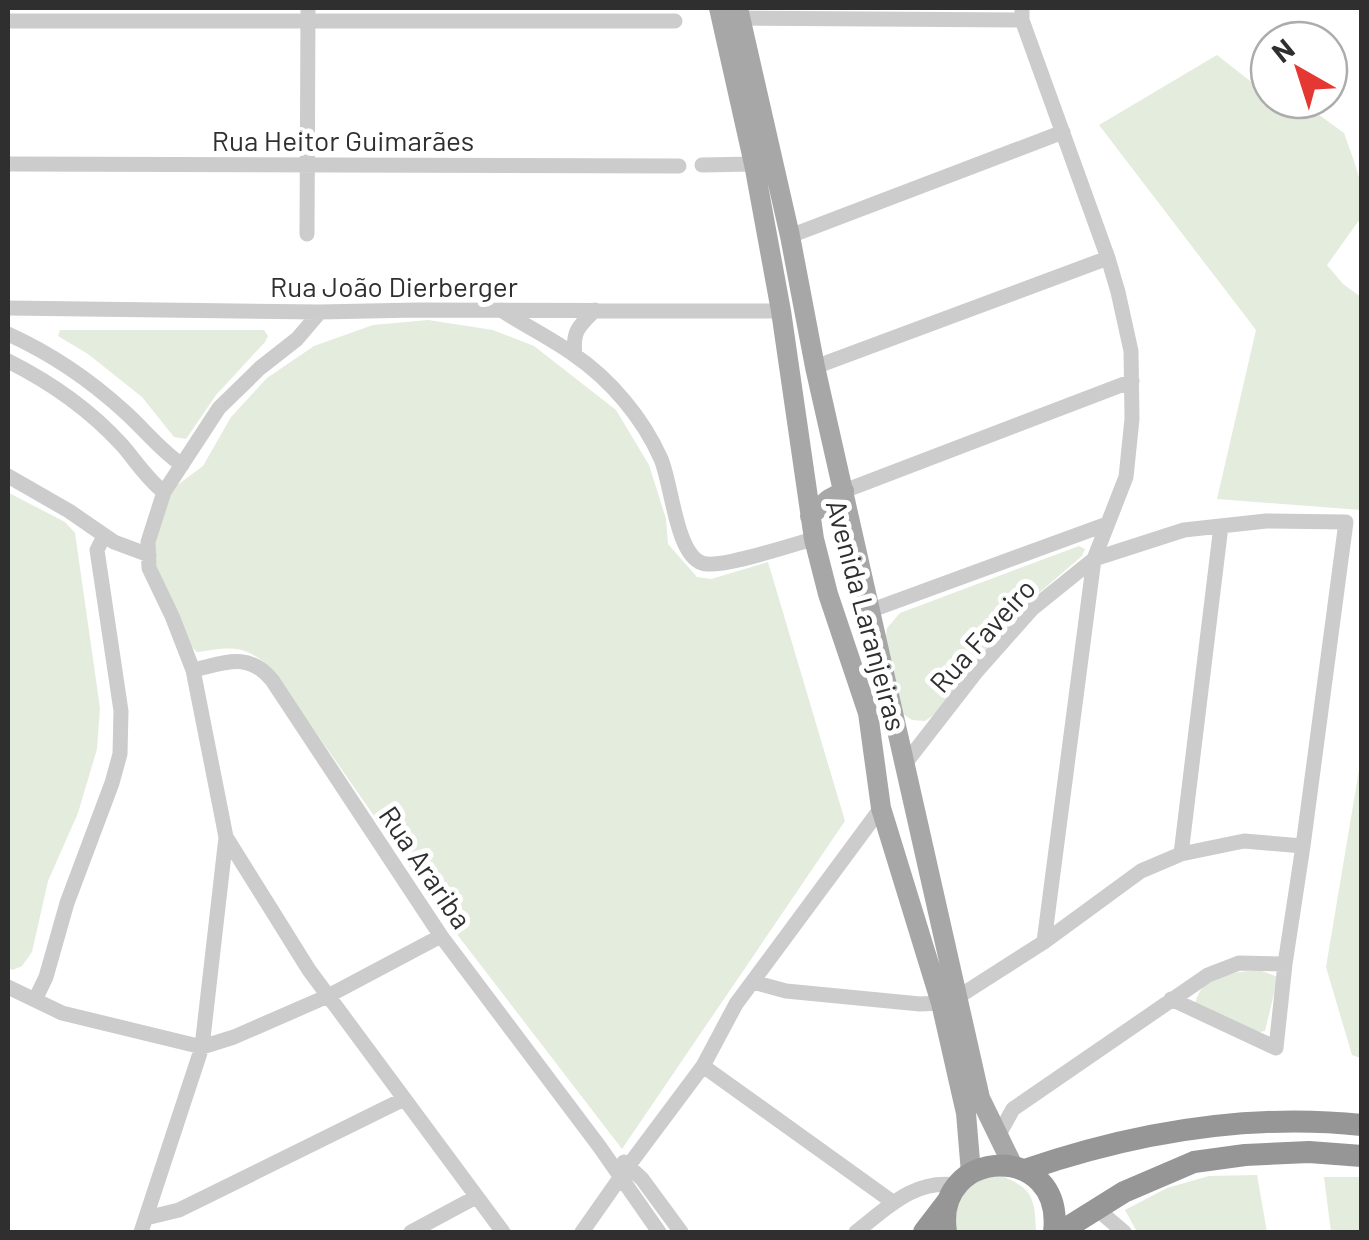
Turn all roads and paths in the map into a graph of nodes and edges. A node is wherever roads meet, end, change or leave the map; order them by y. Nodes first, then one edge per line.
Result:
1 (730, 13) edge
2 (308, 14) edge
3 (1022, 14) edge
4 (8, 21) edge
5 (676, 21) dead end
6 (1063, 132) junction
7 (8, 164) edge
8 (307, 164) junction
9 (754, 164) junction
10 (702, 165) dead end
11 (679, 166) dead end
12 (307, 234) dead end
13 (790, 236) junction
14 (1108, 258) junction
15 (8, 308) edge
16 (501, 310) junction
17 (595, 310) junction
18 (781, 310) junction
19 (320, 312) junction
20 (8, 334) edge
21 (575, 355) junction
22 (8, 362) edge
23 (815, 367) junction
24 (1132, 381) junction
25 (182, 465) junction
26 (8, 476) edge
27 (844, 491) junction
28 (164, 492) junction
29 (810, 516) junction
30 (1108, 524) junction
31 (1221, 526) junction
32 (104, 536) junction
33 (814, 539) junction
34 (149, 555) junction
35 (1094, 559) junction
36 (828, 594) junction
37 (872, 610) junction
38 (193, 670) junction
39 (904, 765) junction
40 (881, 808) junction
41 (226, 837) junction
42 (1303, 846) junction
43 (1181, 854) junction
44 (441, 936) junction
45 (1044, 942) junction
46 (1285, 964) junction
47 (753, 982) junction
48 (8, 986) edge
49 (328, 996) junction
50 (35, 1000) junction
51 (950, 1000) junction
52 (1171, 1000) junction
53 (202, 1047) junction
54 (703, 1066) junction
55 (404, 1099) junction
56 (984, 1107) junction
57 (1014, 1109) junction
58 (1362, 1125) edge
59 (998, 1136) junction
60 (1362, 1156) edge
61 (1019, 1168) junction
62 (624, 1172) junction
63 (958, 1187) junction
64 (476, 1197) junction
65 (894, 1203) junction
66 (1098, 1210) junction
67 (143, 1225) edge
68 (411, 1232) edge
69 (503, 1232) edge
70 (582, 1232) edge
71 (658, 1232) edge
72 (681, 1232) edge
73 (856, 1232) edge
74 (924, 1232) edge
75 (946, 1232) edge
76 (1057, 1232) edge
77 (1124, 1232) edge

1 - 3 street
1 - 9 main road, Avenida Laranjeiras
1 - 13 main road, Avenida Laranjeiras
2 - 4 street
2 - 5 street
2 - 8 street
3 - 6 street
6 - 13 street
6 - 14 street
7 - 8 street, Rua Heitor Guimarães
8 - 11 street, Rua Heitor Guimarães
8 - 12 street
9 - 10 street
9 - 18 main road, Avenida Laranjeiras
13 - 23 main road, Avenida Laranjeiras
14 - 23 street
14 - 24 street
15 - 19 street, Rua João Dierberger
16 - 17 street, Rua João Dierberger
16 - 19 street, Rua João Dierberger
16 - 21 street
17 - 18 street, Rua João Dierberger
17 - 21 street
18 - 29 main road, Avenida Laranjeiras
19 - 25 street
20 - 25 street
21 - 33 street
22 - 28 street
23 - 27 main road, Avenida Laranjeiras
24 - 27 street
24 - 30 street
25 - 28 street
26 - 32 street
27 - 29 main road
27 - 37 main road, Avenida Laranjeiras
28 - 34 street
29 - 33 main road, Avenida Laranjeiras
30 - 35 street
30 - 37 street
31 - 35 street, Rua Faveiro
31 - 42 street, Rua Faveiro
31 - 43 street
32 - 34 street
32 - 50 street
33 - 36 main road, Avenida Laranjeiras
34 - 38 street
35 - 39 street, Rua Faveiro
35 - 45 street
36 - 37 main road
36 - 40 main road, Avenida Laranjeiras
37 - 39 main road, Avenida Laranjeiras
38 - 41 street
38 - 44 street, Rua Arariba
39 - 51 main road, Avenida Laranjeiras
40 - 47 street
40 - 51 main road, Avenida Laranjeiras
41 - 49 street
41 - 53 street
42 - 43 street
42 - 46 street
43 - 45 street
44 - 49 street
44 - 62 street, Rua Arariba
45 - 51 street
46 - 52 street
46 - 52 street
47 - 51 street
47 - 54 street
48 - 50 street
49 - 53 street
49 - 55 street
50 - 53 street
51 - 56 main road, Avenida Laranjeiras
51 - 63 main road, Avenida Laranjeiras
52 - 57 street
53 - 67 street
54 - 62 street
54 - 65 street
55 - 64 street
55 - 67 street
56 - 57 street
56 - 59 main road, Avenida Laranjeiras
57 - 59 street
58 - 61 highway
59 - 61 main road, Avenida Laranjeiras
60 - 66 highway
61 - 63 highway
61 - 76 highway
62 - 70 street
62 - 71 street, Rua Arariba
62 - 72 street, Rua Arariba
63 - 65 street
63 - 74 highway
63 - 75 highway
64 - 68 street
64 - 69 street
65 - 73 street
66 - 76 highway
66 - 77 street

